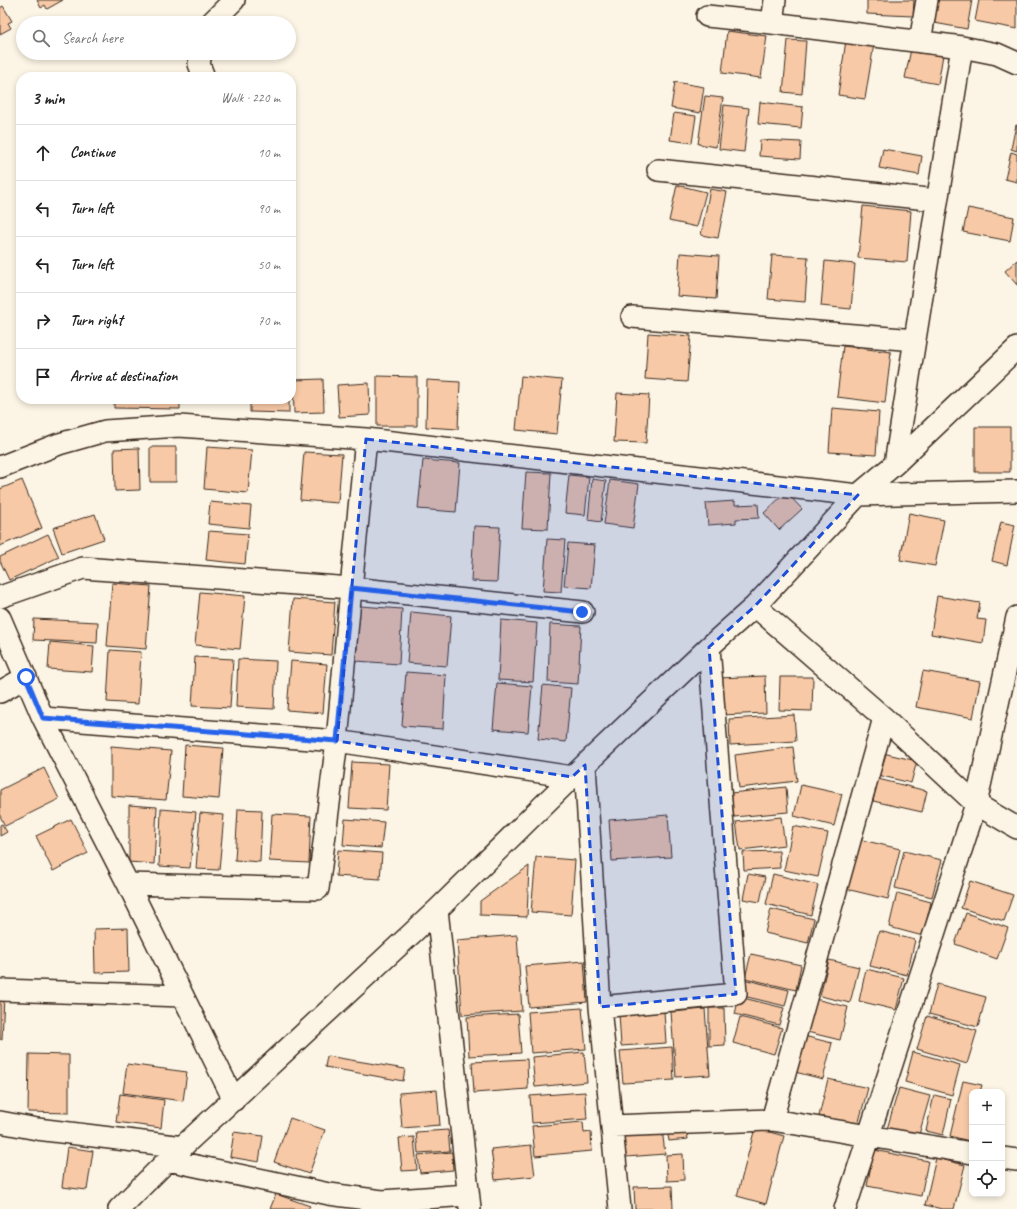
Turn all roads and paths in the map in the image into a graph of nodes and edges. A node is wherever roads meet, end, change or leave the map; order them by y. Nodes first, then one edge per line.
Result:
1 (234, 0) edge
2 (776, 0) edge
3 (927, 0) edge
4 (218, 16) edge
5 (707, 16) dead end
6 (772, 23) junction
7 (920, 42) junction
8 (962, 47) junction
9 (200, 60) edge
10 (1017, 63) edge
11 (202, 72) edge
12 (658, 170) dead end
13 (937, 200) junction
14 (632, 317) dead end
15 (915, 340) junction
16 (1017, 348) edge
17 (366, 439) junction
18 (895, 464) junction
19 (0, 467) edge
20 (1017, 491) edge
21 (858, 495) junction
22 (351, 588) junction
23 (0, 597) edge
24 (755, 606) junction
25 (582, 612) dead end
26 (1017, 617) edge
27 (0, 618) edge
28 (709, 647) junction
29 (26, 677) junction
30 (0, 692) edge
31 (43, 718) junction
32 (884, 718) junction
33 (337, 741) junction
34 (578, 771) junction
35 (976, 804) junction
36 (1017, 828) edge
37 (128, 884) junction
38 (437, 910) junction
39 (0, 990) edge
40 (183, 996) junction
41 (600, 1007) junction
42 (234, 1100) junction
43 (772, 1120) junction
44 (0, 1122) edge
45 (612, 1126) junction
46 (869, 1137) junction
47 (969, 1153) edge
48 (175, 1154) junction
49 (1005, 1158) edge
50 (1017, 1160) edge
51 (469, 1202) edge
52 (119, 1209) edge
53 (620, 1209) edge
54 (845, 1209) edge

1 - 4 street
2 - 6 street
3 - 7 street
5 - 6 street
6 - 7 street
7 - 8 street
8 - 10 street
8 - 13 street
9 - 11 street
12 - 13 street
13 - 15 street
14 - 15 street
15 - 18 street
16 - 18 street
17 - 19 street
17 - 21 street
17 - 22 street
18 - 21 street
20 - 21 street
21 - 24 street
22 - 23 street
22 - 25 street
22 - 33 street
24 - 28 street
24 - 32 street
26 - 35 street
27 - 29 street
28 - 34 street
28 - 41 street
29 - 30 street
29 - 31 street
31 - 33 street
31 - 37 street
32 - 35 street
32 - 43 street
33 - 34 street
33 - 37 street
34 - 38 street
34 - 41 street
35 - 36 street
35 - 46 street
37 - 40 street
38 - 42 street
38 - 51 street
39 - 40 street
40 - 42 street
41 - 45 street
42 - 48 street
43 - 45 street
43 - 46 street
44 - 48 street
45 - 53 street
46 - 47 street
46 - 54 street
48 - 51 street
48 - 52 street
49 - 50 street

